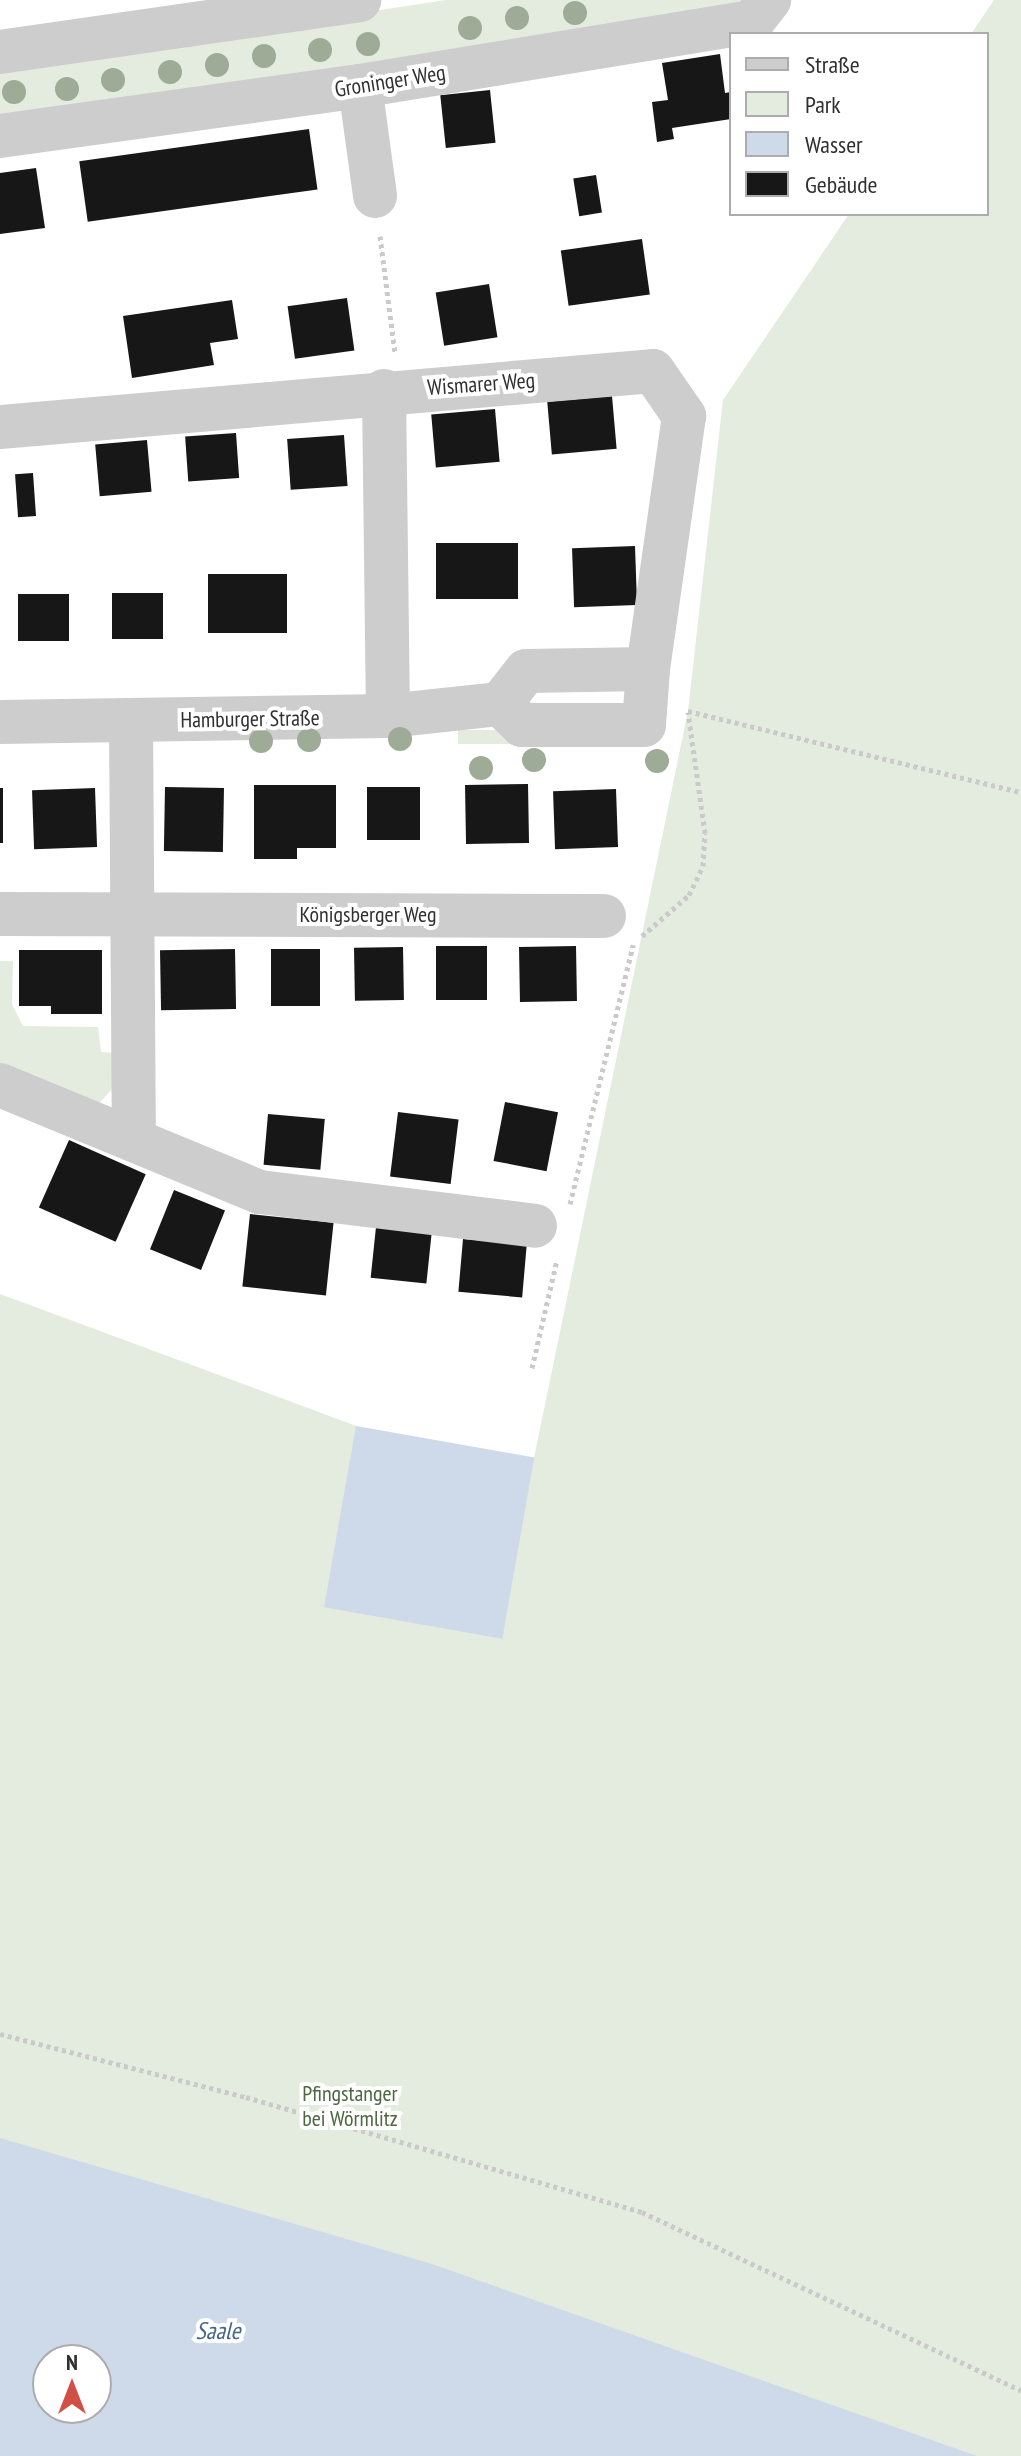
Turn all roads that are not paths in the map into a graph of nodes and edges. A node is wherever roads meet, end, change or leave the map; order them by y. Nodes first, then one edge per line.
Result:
1 (359, 0) edge
2 (769, 0) edge
3 (246, 8) edge
4 (0, 52) edge
5 (360, 86) junction
6 (0, 136) edge
7 (375, 196) road end
8 (392, 390) junction
9 (0, 427) edge
10 (646, 685) joint
11 (388, 716) junction
12 (0, 722) edge
13 (131, 722) junction
14 (132, 913) junction
15 (0, 914) edge
16 (604, 916) dead end
17 (0, 1085) edge
18 (134, 1140) junction
19 (555, 1228) road end

1 - 3 street
2 - 5 street, Groninger Weg
3 - 4 street
5 - 6 street, Groninger Weg
5 - 7 street
8 - 9 street, Wismarer Weg
8 - 10 street, Wismarer Weg
8 - 11 street
10 - 11 street, Hamburger Straße
11 - 13 street, Hamburger Straße
12 - 13 street, Hamburger Straße
13 - 14 street
14 - 15 street, Königsberger Weg
14 - 16 street, Königsberger Weg
14 - 18 street
17 - 18 street
18 - 19 street

